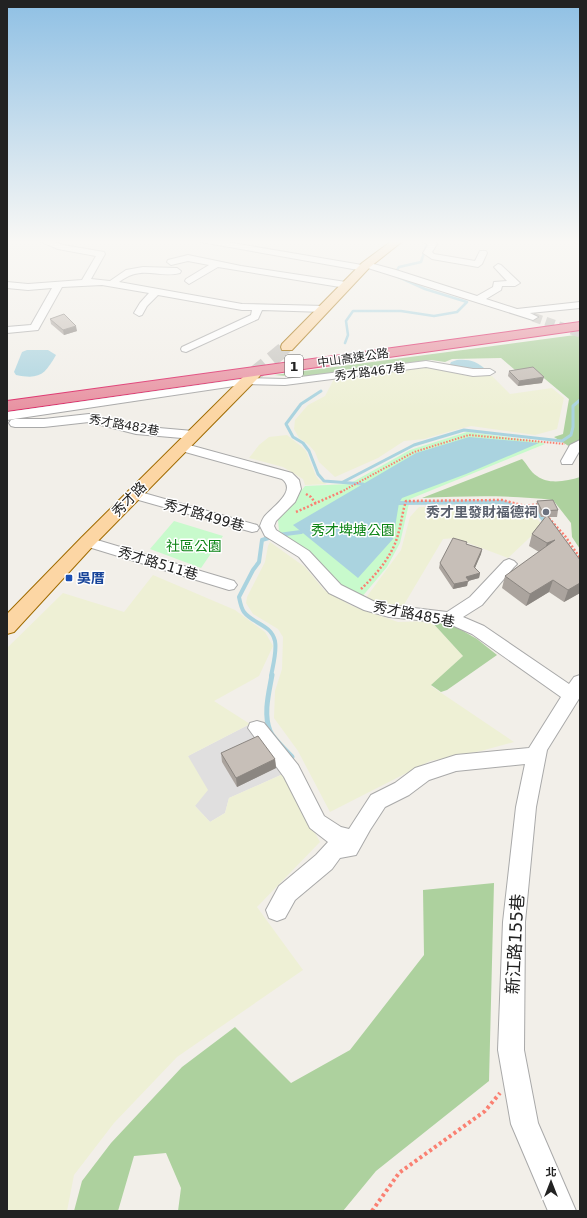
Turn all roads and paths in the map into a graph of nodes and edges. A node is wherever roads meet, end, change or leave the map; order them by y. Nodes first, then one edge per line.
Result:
1 (52, 297) edge
2 (150, 297) edge
3 (182, 297) edge
4 (335, 297) edge
5 (472, 297) edge
6 (483, 297) edge
7 (479, 299) junction
8 (580, 305) edge
9 (258, 308) junction
10 (325, 309) junction
11 (518, 312) junction
12 (139, 313) dead end
13 (533, 317) tunnel mouth
14 (580, 317) edge
15 (580, 326) edge
16 (7, 330) edge
17 (287, 347) tunnel mouth
18 (186, 349) dead end
19 (490, 372) dead end
20 (251, 377) junction
21 (7, 395) edge
22 (7, 406) edge
23 (7, 416) edge
24 (7, 424) edge
25 (188, 441) junction
26 (578, 445) edge
27 (567, 460) dead end
28 (133, 494) junction
29 (294, 512) dead end
30 (252, 528) dead end
31 (86, 542) junction
32 (580, 558) edge
33 (509, 564) dead end
34 (229, 585) dead end
35 (358, 592) dead end
36 (450, 618) junction
37 (7, 627) edge
38 (576, 688) edge
39 (257, 728) dead end
40 (536, 754) junction
41 (354, 839) junction
42 (277, 910) dead end
43 (516, 1074) junction
44 (372, 1211) edge
45 (562, 1211) edge

1 - 16 street
2 - 12 street
3 - 9 street
4 - 10 main road
5 - 7 street
6 - 7 street
7 - 11 street
8 - 11 street
9 - 10 street
9 - 18 street
10 - 17 main road
11 - 13 street
14 - 21 highway, 中山高速公路 / 1
15 - 22 highway, 中山高速公路 / 1
19 - 20 street, 秀才路467巷
20 - 23 street, 秀才路467巷
20 - 25 main road, 秀才路
24 - 25 street, 秀才路482巷
25 - 28 main road, 秀才路
25 - 36 street, 秀才路485巷
26 - 27 street
26 - 29 path
28 - 30 street, 秀才路499巷
28 - 31 main road, 秀才路
31 - 34 street, 秀才路511巷
31 - 37 main road, 秀才路
32 - 35 path
33 - 36 street
36 - 38 street, 秀才路485巷
38 - 40 street, 新江路155巷
39 - 41 street
40 - 41 street
40 - 43 street, 新江路155巷
41 - 42 street
43 - 44 path
43 - 45 street, 新江路155巷

